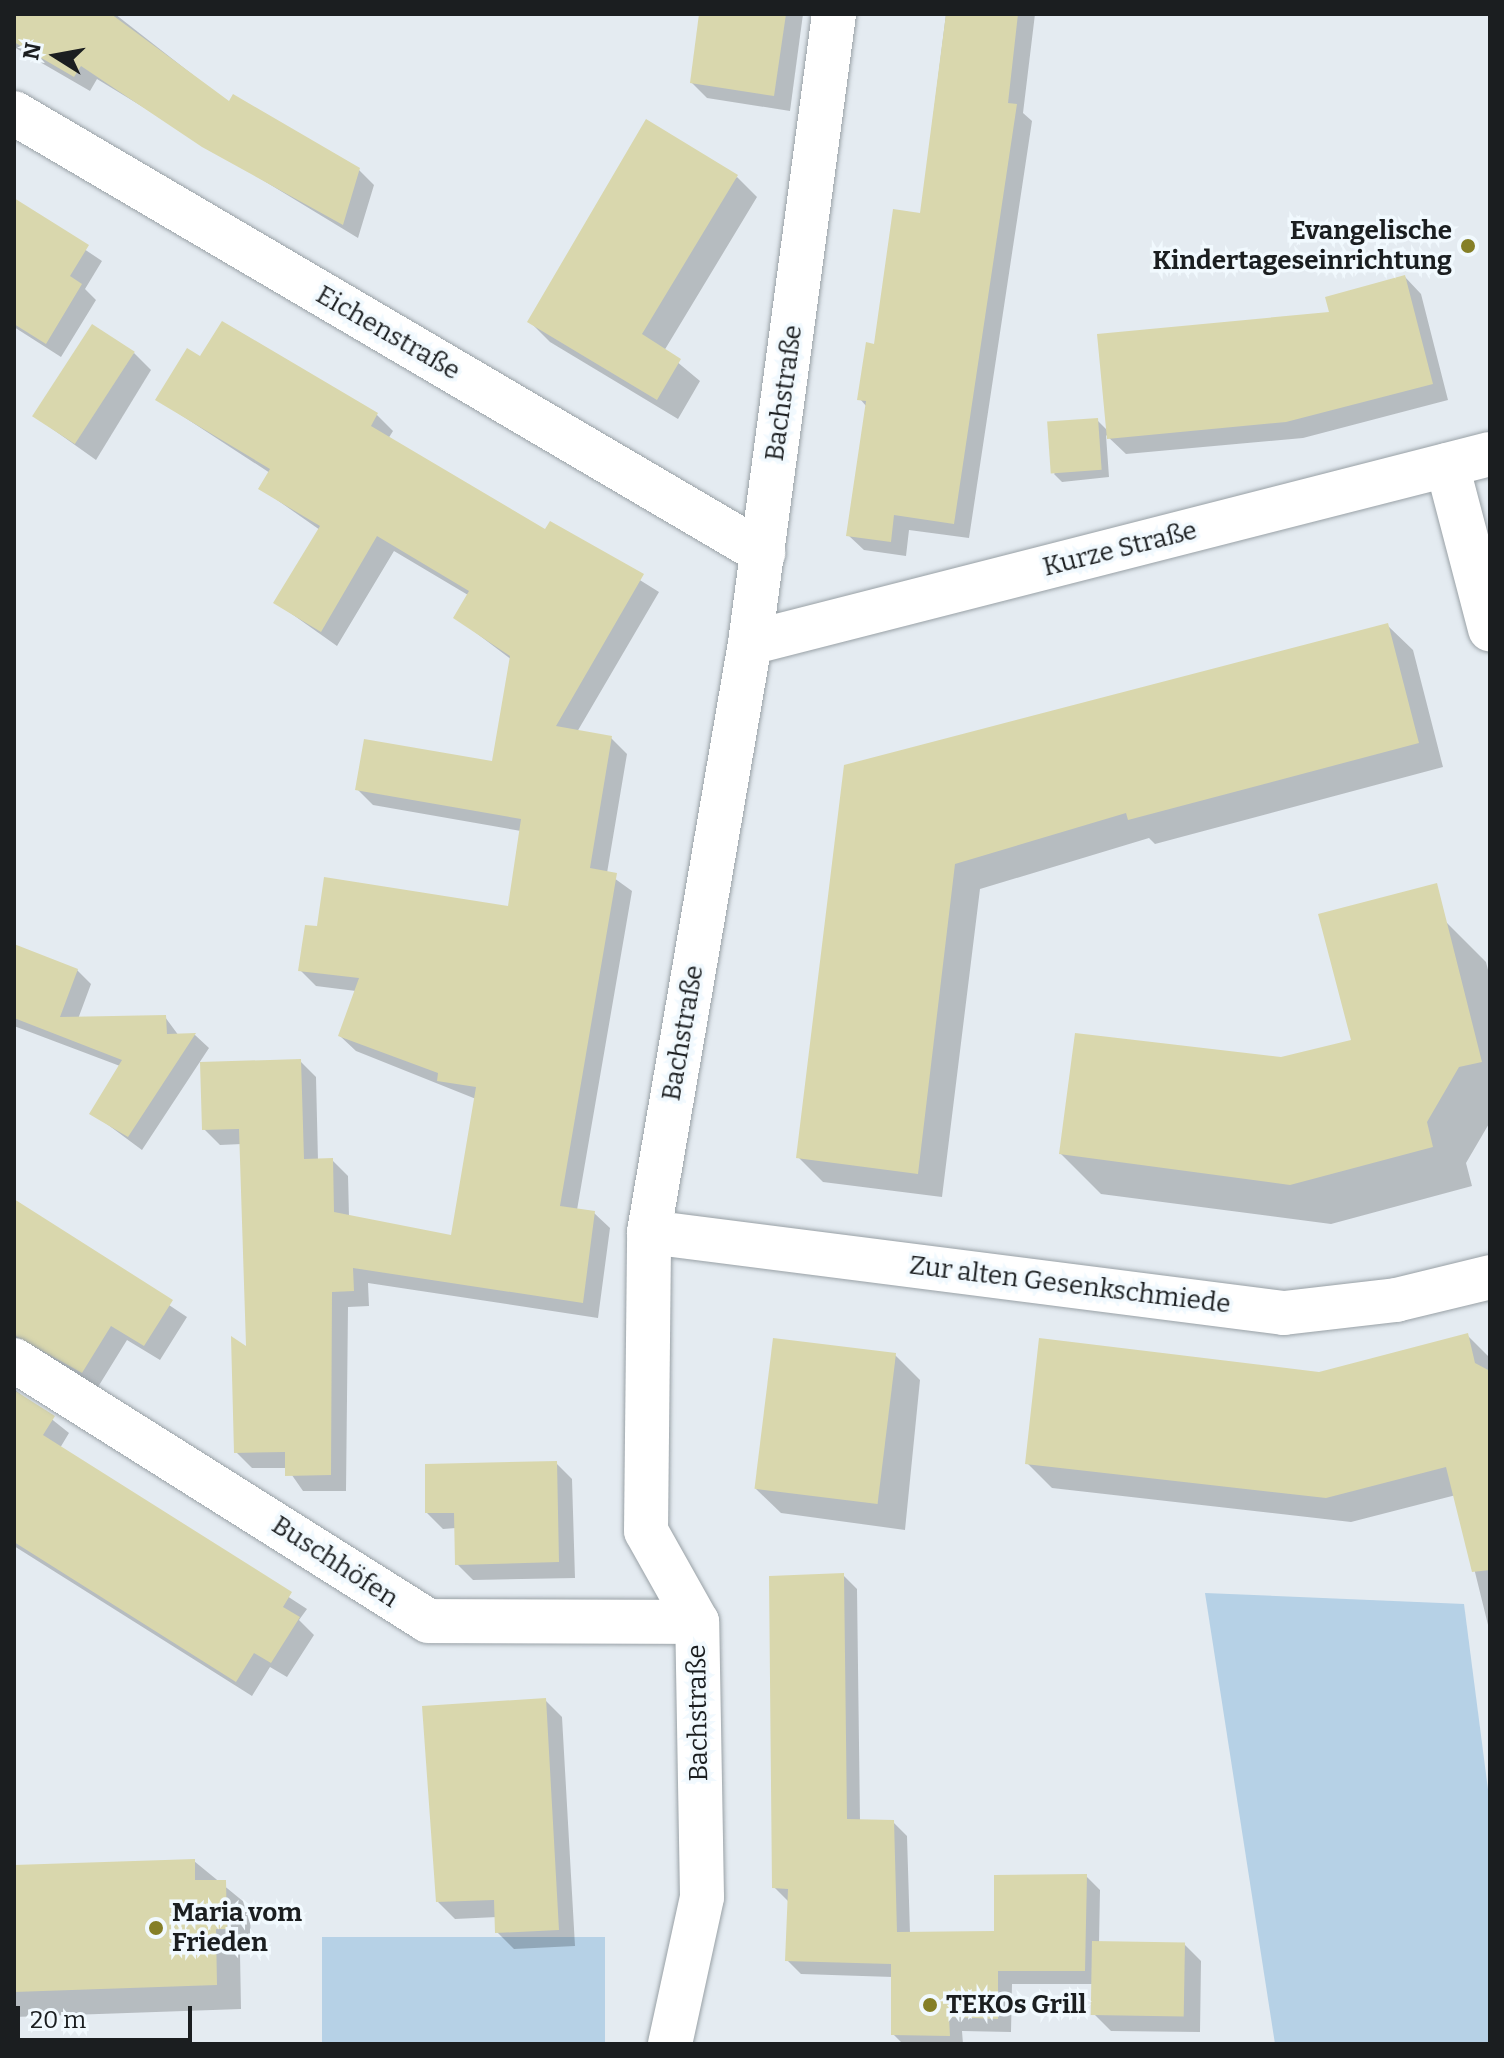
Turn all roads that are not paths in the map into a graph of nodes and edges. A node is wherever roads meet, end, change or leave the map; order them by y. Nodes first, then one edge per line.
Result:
1 (834, 14) edge
2 (14, 113) edge
3 (1490, 454) edge
4 (1447, 465) junction
5 (763, 553) junction
6 (1490, 629) edge
7 (750, 643) junction
8 (649, 1232) junction
9 (1490, 1277) edge
10 (14, 1360) edge
11 (697, 1622) junction
12 (670, 2044) edge

1 - 5 street, Bachstraße
2 - 5 street, Eichenstraße
3 - 4 street, Kurze Straße
4 - 6 street
4 - 7 street, Kurze Straße
5 - 7 street, Bachstraße
7 - 8 street, Bachstraße
8 - 9 street, Zur alten Gesenkschmiede
8 - 11 street, Bachstraße
10 - 11 street, Buschhöfen
11 - 12 street, Bachstraße

